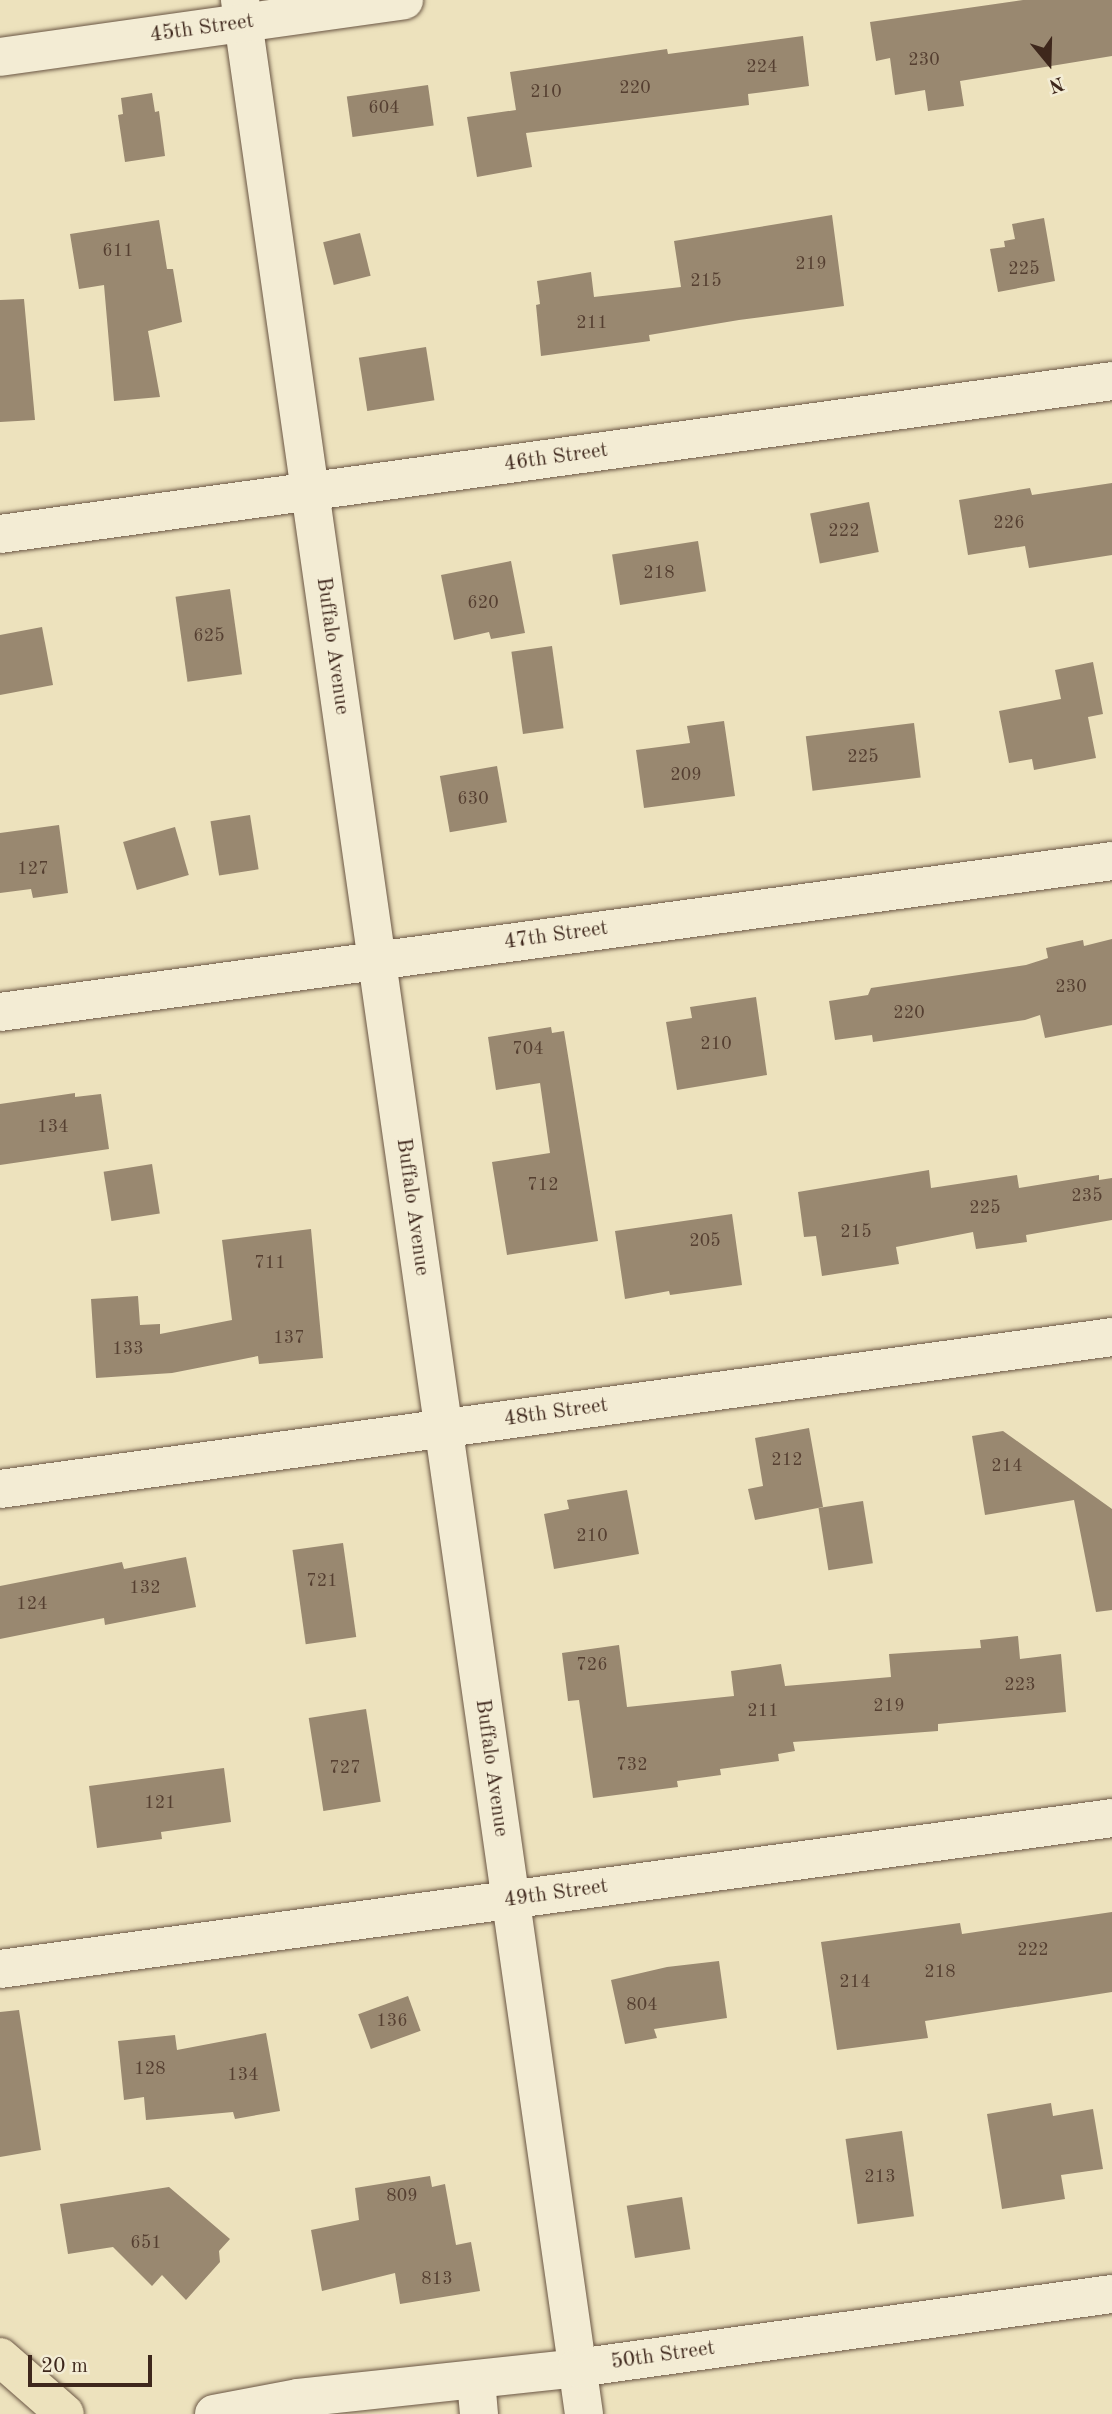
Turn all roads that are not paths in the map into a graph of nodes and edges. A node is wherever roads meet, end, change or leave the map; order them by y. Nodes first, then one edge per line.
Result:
1 (404, 0) edge
2 (242, 11) edge
3 (0, 57) edge
4 (1112, 381) edge
5 (310, 491) junction
6 (0, 534) edge
7 (1112, 860) edge
8 (377, 961) junction
9 (0, 1012) edge
10 (1112, 1337) edge
11 (443, 1428) junction
12 (0, 1489) edge
13 (1112, 1818) edge
14 (510, 1900) junction
15 (0, 1969) edge
16 (1112, 2294) edge
17 (0, 2357) edge
18 (577, 2368) junction
19 (477, 2397) edge
20 (291, 2406) edge
21 (65, 2414) edge
22 (214, 2414) edge
23 (584, 2414) edge

1 - 2 street, 45th Street
2 - 3 street, 45th Street
2 - 5 street, Buffalo Avenue
4 - 5 street, 46th Street
5 - 6 street, 46th Street
5 - 8 street, Buffalo Avenue
7 - 8 street, 47th Street
8 - 9 street, 47th Street
8 - 11 street, Buffalo Avenue
10 - 11 street, 48th Street
11 - 12 street, 48th Street
11 - 14 street, Buffalo Avenue
13 - 14 street, 49th Street
14 - 15 street, 49th Street
14 - 18 street, Buffalo Avenue
16 - 18 street, 50th Street
17 - 21 main road
18 - 19 street, 50th Street
18 - 23 street, Buffalo Avenue
19 - 20 street, 50th Street
20 - 22 street, 50th Street

